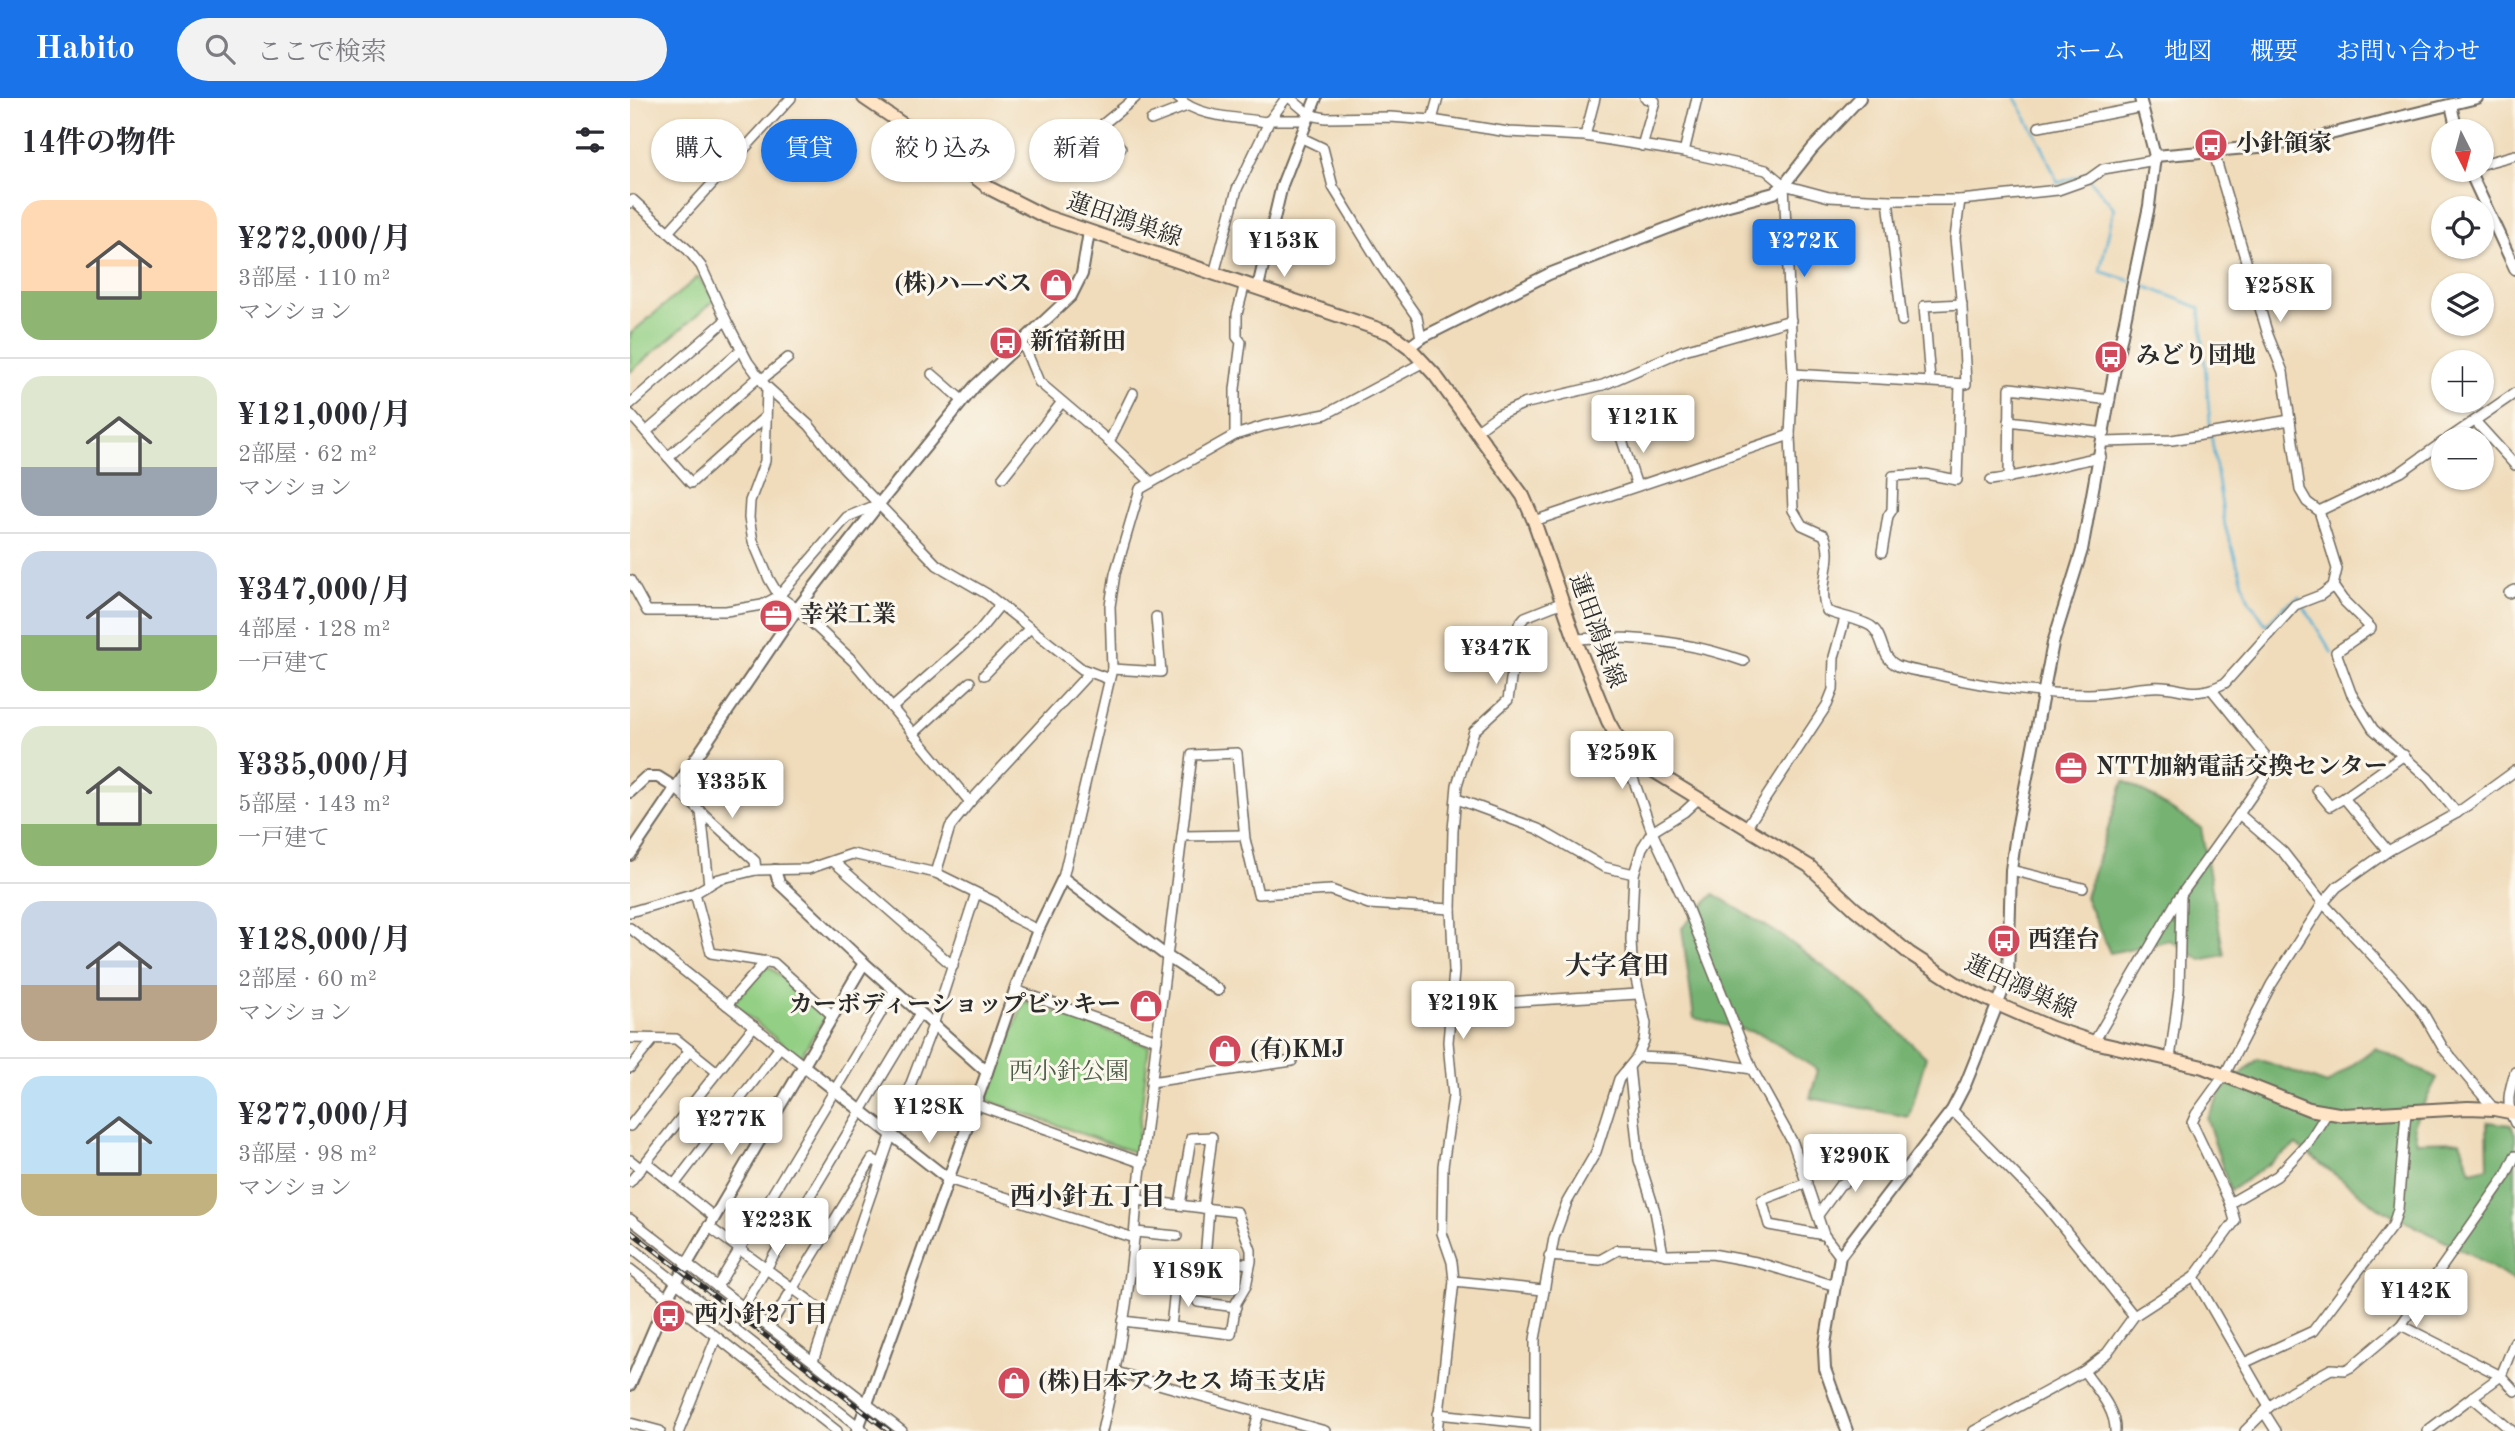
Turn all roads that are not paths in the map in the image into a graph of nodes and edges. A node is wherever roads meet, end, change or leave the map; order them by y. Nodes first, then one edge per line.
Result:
1 (791, 98) edge
2 (864, 98) edge
3 (1135, 98) edge
4 (1178, 98) edge
5 (1288, 98) edge
6 (1316, 98) edge
7 (1438, 98) edge
8 (1595, 98) edge
9 (1645, 98) edge
10 (1697, 98) edge
11 (1860, 98) edge
12 (2477, 98) edge
13 (2450, 102) edge
14 (2142, 103) edge
15 (1186, 106) junction
16 (1309, 117) junction
17 (1109, 119) edge
18 (1151, 120) dead end
19 (1270, 120) junction
20 (1432, 120) junction
21 (2039, 127) dead end
22 (1585, 136) junction
23 (1302, 138) junction
24 (1642, 146) junction
25 (2213, 150) junction
26 (1684, 152) junction
27 (2515, 155) edge
28 (2155, 156) junction
29 (2494, 161) edge
30 (2475, 182) edge
31 (1784, 185) junction
32 (1888, 200) junction
33 (1960, 200) junction
34 (630, 203) edge
35 (668, 232) junction
36 (1089, 232) junction
37 (2515, 269) edge
38 (1214, 274) junction
39 (1252, 285) junction
40 (1962, 304) junction
41 (726, 320) junction
42 (1791, 320) junction
43 (1902, 321) dead end
44 (1421, 338) junction
45 (1022, 341) junction
46 (1409, 347) junction
47 (742, 349) junction
48 (788, 358) dead end
49 (1424, 362) junction
50 (932, 374) dead end
51 (1793, 374) junction
52 (1930, 380) junction
53 (762, 381) junction
54 (1960, 383) junction
55 (1133, 393) dead end
56 (2515, 393) edge
57 (2110, 400) junction
58 (962, 401) junction
59 (1062, 402) junction
60 (630, 404) edge
61 (630, 414) edge
62 (766, 416) junction
63 (2290, 420) junction
64 (2009, 421) junction
65 (2474, 421) junction
66 (2465, 427) edge
67 (1476, 431) junction
68 (646, 432) junction
69 (1620, 434) dead end
70 (1235, 435) junction
71 (1790, 435) junction
72 (2104, 438) junction
73 (1109, 442) junction
74 (2431, 451) edge
75 (668, 457) junction
76 (2101, 457) junction
77 (2515, 465) edge
78 (1003, 477) dead end
79 (2009, 478) junction
80 (1991, 480) dead end
81 (1151, 482) junction
82 (1637, 486) junction
83 (879, 504) junction
84 (2319, 511) junction
85 (1534, 521) junction
86 (1882, 552) dead end
87 (630, 580) edge
88 (2333, 586) junction
89 (779, 596) junction
90 (1563, 602) junction
91 (1000, 605) junction
92 (797, 609) junction
93 (1156, 617) dead end
94 (1845, 618) junction
95 (1030, 628) junction
96 (1575, 639) junction
97 (1744, 661) dead end
98 (1112, 669) junction
99 (1090, 672) junction
100 (984, 675) dead end
101 (1109, 679) junction
102 (970, 682) dead end
103 (2211, 690) junction
104 (2042, 692) junction
105 (892, 708) junction
106 (913, 734) junction
107 (1633, 755) junction
108 (2404, 755) junction
109 (2515, 771) edge
110 (674, 787) junction
111 (2317, 790) dead end
112 (630, 792) edge
113 (2344, 798) junction
114 (1457, 799) junction
115 (1698, 799) junction
116 (970, 802) junction
117 (701, 811) junction
118 (2457, 813) junction
119 (2239, 814) junction
120 (1746, 828) junction
121 (1652, 832) junction
122 (1244, 835) junction
123 (1182, 836) junction
124 (2388, 851) junction
125 (630, 855) edge
126 (833, 861) junction
127 (756, 870) junction
128 (775, 870) junction
129 (2011, 870) junction
130 (936, 873) junction
131 (1634, 874) junction
132 (1063, 878) junction
133 (709, 885) junction
134 (2084, 888) dead end
135 (695, 893) junction
136 (976, 893) junction
137 (2181, 895) junction
138 (2323, 903) junction
139 (1451, 909) junction
140 (630, 912) edge
141 (631, 930) edge
142 (1038, 930) junction
143 (1168, 957) junction
144 (766, 961) junction
145 (864, 963) junction
146 (953, 966) junction
147 (1015, 990) junction
148 (1218, 990) dead end
149 (894, 991) junction
150 (1638, 995) junction
151 (1999, 1005) junction
152 (727, 1006) junction
153 (1452, 1007) junction
154 (920, 1013) junction
155 (833, 1016) junction
156 (933, 1025) junction
157 (754, 1026) junction
158 (630, 1038) edge
159 (654, 1038) junction
160 (1157, 1040) junction
161 (2094, 1042) junction
162 (780, 1047) junction
163 (690, 1050) junction
164 (1637, 1057) junction
165 (2170, 1059) junction
166 (1292, 1061) dead end
167 (804, 1066) junction
168 (1629, 1068) junction
169 (630, 1069) edge
170 (1752, 1069) junction
171 (718, 1072) junction
172 (987, 1072) junction
173 (2515, 1072) edge
174 (2225, 1074) junction
175 (1152, 1082) junction
176 (835, 1091) junction
177 (975, 1104) junction
178 (2494, 1109) junction
179 (1952, 1110) junction
180 (861, 1112) junction
181 (2406, 1112) junction
182 (2327, 1113) junction
183 (2513, 1116) edge
184 (630, 1126) edge
185 (891, 1136) junction
186 (1865, 1154) dead end
187 (2515, 1156) edge
188 (630, 1160) edge
189 (1143, 1163) junction
190 (881, 1164) junction
191 (643, 1165) junction
192 (948, 1179) junction
193 (630, 1182) edge
194 (1807, 1183) junction
195 (674, 1185) junction
196 (1137, 1200) junction
197 (2230, 1203) junction
198 (1180, 1205) junction
199 (1206, 1208) junction
200 (1818, 1215) junction
201 (630, 1219) edge
202 (711, 1222) junction
203 (1135, 1235) junction
204 (1824, 1235) junction
205 (1177, 1236) dead end
206 (630, 1246) edge
207 (740, 1249) junction
208 (1663, 1254) junction
209 (642, 1255) junction
210 (1840, 1255) junction
211 (1549, 1256) junction
212 (687, 1264) junction
213 (1250, 1264) junction
214 (767, 1269) junction
215 (631, 1271) edge
216 (2194, 1277) junction
217 (1454, 1281) junction
218 (676, 1282) junction
219 (1836, 1286) junction
220 (717, 1287) junction
221 (793, 1289) junction
222 (1175, 1289) dead end
223 (1543, 1290) junction
224 (667, 1298) junction
225 (1198, 1302) dead end
226 (743, 1307) junction
227 (1236, 1307) junction
228 (711, 1310) junction
229 (829, 1315) junction
230 (2134, 1316) junction
231 (1123, 1321) junction
232 (2401, 1325) junction
233 (701, 1326) junction
234 (1171, 1326) junction
235 (769, 1327) junction
236 (716, 1338) junction
237 (2515, 1341) edge
238 (813, 1361) junction
239 (634, 1363) edge
240 (2244, 1363) junction
241 (2084, 1371) junction
242 (1116, 1372) junction
243 (2501, 1376) junction
244 (630, 1385) edge
245 (2515, 1391) edge
246 (2472, 1397) junction
247 (866, 1403) junction
248 (2267, 1410) junction
249 (1259, 1413) junction
250 (1438, 1414) junction
251 (630, 1423) edge
252 (1534, 1428) edge
253 (860, 1430) edge
254 (660, 1431) edge
255 (678, 1431) edge
256 (837, 1431) edge
257 (902, 1431) edge
258 (1102, 1431) edge
259 (1254, 1431) edge
260 (1325, 1431) edge
261 (1437, 1431) edge
262 (1847, 1431) edge
263 (1974, 1431) edge
264 (2115, 1431) edge
265 (2245, 1431) edge
266 (2276, 1431) edge
267 (2427, 1431) edge
268 (2512, 1431) edge

1 - 35 street
2 - 36 main road, 蓮田鴻巣線
3 - 17 street
4 - 15 street
5 - 16 street
5 - 19 street
6 - 16 street
7 - 20 street
8 - 22 street
9 - 24 street
10 - 26 street
11 - 31 street
12 - 13 street
13 - 25 street
14 - 21 street
14 - 28 street
15 - 18 street
15 - 19 street
16 - 19 street
16 - 20 street
16 - 23 street
19 - 38 street
20 - 22 street
22 - 24 street
23 - 39 street
23 - 44 street
24 - 26 street
25 - 28 street
25 - 63 street
26 - 31 street
27 - 29 street
28 - 33 street
28 - 57 street
30 - 37 street
31 - 32 street
31 - 42 street
31 - 44 street
32 - 33 street
32 - 43 street
33 - 40 street
34 - 35 street
35 - 41 street
36 - 38 main road, 蓮田鴻巣線
36 - 45 street
38 - 39 main road, 蓮田鴻巣線
39 - 46 main road, 蓮田鴻巣線
39 - 70 street
40 - 52 street
40 - 54 street
41 - 47 street
41 - 60 street
42 - 51 street
42 - 67 street
44 - 46 street
45 - 58 street
45 - 59 street
46 - 49 main road, 蓮田鴻巣線
47 - 53 street
47 - 68 street
48 - 53 street
49 - 67 main road, 蓮田鴻巣線
49 - 70 street
50 - 58 street
51 - 52 street
51 - 71 street
52 - 54 street
53 - 62 street
53 - 75 street
53 - 83 street
54 - 86 street
55 - 73 street
56 - 65 street
57 - 64 street
57 - 72 street
58 - 83 street
59 - 73 street
59 - 78 street
61 - 68 street
62 - 75 street
62 - 89 street
63 - 72 street
63 - 84 street
64 - 72 street
64 - 79 street
65 - 66 street
65 - 77 street
67 - 85 main road, 蓮田鴻巣線
68 - 75 street
69 - 82 street
70 - 81 street
71 - 82 street
71 - 94 street
72 - 76 street
73 - 81 street
74 - 84 street
76 - 79 street
76 - 104 street
79 - 80 street
81 - 98 street
82 - 85 street
83 - 89 street
83 - 91 street
83 - 92 street
84 - 88 street
85 - 90 main road, 蓮田鴻巣線
87 - 89 street
88 - 103 street
88 - 108 street
89 - 92 street
90 - 96 main road, 蓮田鴻巣線
90 - 114 street
91 - 95 street
91 - 105 street
92 - 105 street
92 - 110 street
93 - 98 street
94 - 104 street
94 - 120 street
95 - 99 street
95 - 100 street
96 - 97 street
96 - 107 main road, 蓮田鴻巣線
98 - 101 street
99 - 101 street
99 - 116 street
101 - 132 street
102 - 106 street
103 - 104 street
103 - 119 street
104 - 129 street
105 - 106 street
106 - 116 street
107 - 115 main road, 蓮田鴻巣線
107 - 121 street
108 - 113 street
108 - 118 street
109 - 118 street
110 - 112 street
110 - 117 street
110 - 125 street
111 - 113 street
113 - 124 street
114 - 131 street
114 - 139 street
115 - 120 main road, 蓮田鴻巣線
115 - 121 street
116 - 130 street
117 - 127 street
117 - 133 street
118 - 124 street
119 - 137 street
119 - 138 street
120 - 151 main road, 蓮田鴻巣線
121 - 131 street
121 - 170 street
122 - 123 street
122 - 123 street
122 - 139 street
123 - 143 street
124 - 138 street
126 - 128 street
126 - 130 street
126 - 146 street
127 - 128 street
127 - 133 street
128 - 145 street
129 - 134 street
129 - 151 street
130 - 136 street
131 - 150 street
132 - 142 street
132 - 143 street
133 - 135 street
135 - 140 street
135 - 144 street
136 - 142 street
136 - 146 street
137 - 161 street
137 - 165 street
138 - 174 street
138 - 178 street
139 - 153 street
141 - 152 street
142 - 147 street
143 - 148 street
143 - 160 street
144 - 152 street
144 - 155 street
145 - 149 street
145 - 155 street
146 - 156 street
147 - 160 street
147 - 172 street
149 - 154 street
149 - 176 street
150 - 153 street
150 - 164 street
151 - 161 main road, 蓮田鴻巣線
151 - 179 street
152 - 157 street
153 - 217 street
154 - 156 street
154 - 180 street
155 - 167 street
156 - 172 street
156 - 185 street
157 - 162 street
157 - 171 street
158 - 159 street
159 - 163 street
159 - 169 street
160 - 175 street
161 - 165 main road, 蓮田鴻巣線
162 - 167 street
162 - 195 street
163 - 171 street
163 - 184 street
164 - 168 street
164 - 170 street
165 - 174 main road, 蓮田鴻巣線
166 - 175 street
167 - 176 street
167 - 202 street
168 - 208 street
168 - 211 street
170 - 194 street
171 - 191 street
172 - 177 street
173 - 183 street
174 - 182 main road, 蓮田鴻巣線
174 - 197 street
175 - 189 street
176 - 180 street
176 - 207 street
177 - 189 street
177 - 192 street
178 - 181 main road, 蓮田鴻巣線
178 - 183 main road, 蓮田鴻巣線
179 - 210 street
179 - 230 street
180 - 185 street
180 - 214 street
181 - 182 main road, 蓮田鴻巣線
181 - 240 street
182 - 197 street
185 - 190 street
185 - 192 street
186 - 200 street
187 - 232 street
188 - 191 street
189 - 196 street
190 - 221 street
190 - 229 street
191 - 193 street
191 - 195 street
192 - 203 street
192 - 247 street
194 - 200 street
194 - 204 street
195 - 202 street
196 - 198 street
196 - 203 street
197 - 216 street
198 - 199 street
198 - 199 street
199 - 213 street
199 - 213 street
200 - 204 street
201 - 212 street
202 - 207 street
202 - 212 street
203 - 205 street
203 - 231 street
204 - 210 street
206 - 209 street
207 - 214 street
207 - 220 street
208 - 211 street
208 - 219 street
209 - 215 street
209 - 218 street
210 - 219 street
211 - 223 street
212 - 218 street
212 - 220 street
213 - 227 street
214 - 221 street
214 - 226 street
215 - 224 street
216 - 230 street
216 - 240 street
217 - 223 street
217 - 250 street
218 - 224 street
218 - 228 street
219 - 262 street
220 - 226 street
221 - 229 street
221 - 235 street
222 - 234 street
223 - 252 street
224 - 233 street
224 - 239 street
225 - 227 street
226 - 235 street
227 - 234 street
228 - 233 street
228 - 253 street
229 - 238 street
230 - 241 street
231 - 234 street
231 - 242 street
232 - 243 street
232 - 248 street
233 - 236 street
235 - 238 street
236 - 255 street
236 - 256 street
237 - 243 street
238 - 247 street
239 - 244 street
240 - 248 street
241 - 263 street
241 - 264 street
242 - 249 street
242 - 258 street
243 - 245 street
243 - 246 street
246 - 267 street
246 - 268 street
247 - 253 street
247 - 257 street
248 - 265 street
248 - 266 street
249 - 259 street
249 - 260 street
250 - 252 street
250 - 261 street
251 - 254 street

